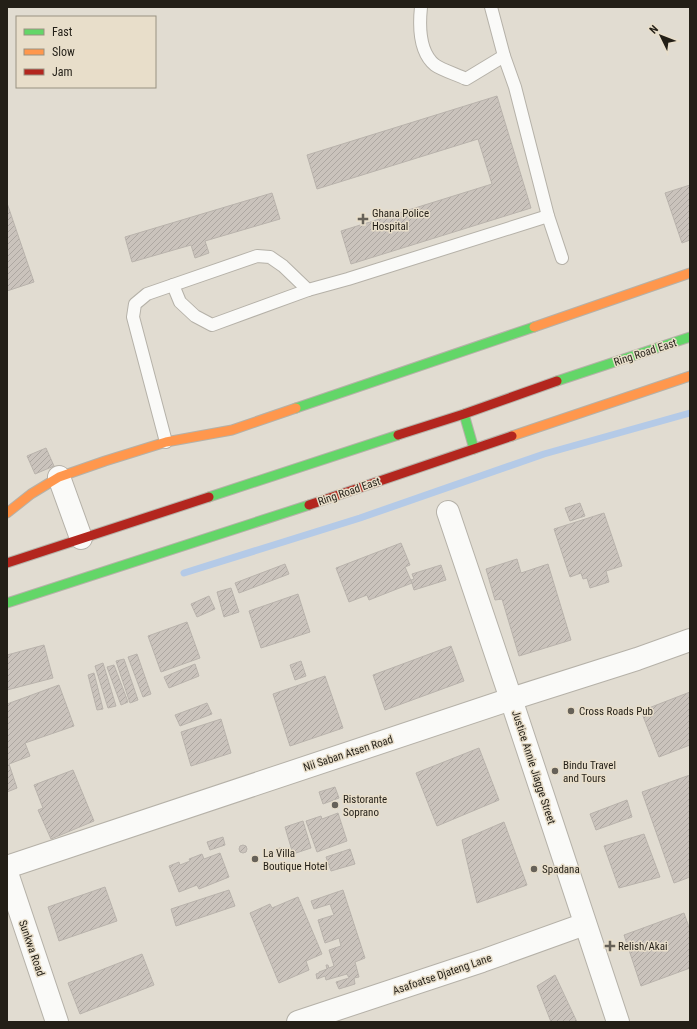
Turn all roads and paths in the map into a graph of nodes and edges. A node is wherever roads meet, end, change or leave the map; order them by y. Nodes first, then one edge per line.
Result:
1 (421, 7) edge
2 (491, 7) edge
3 (504, 56) junction
4 (548, 216) junction
5 (562, 258) dead end
6 (690, 273) edge
7 (173, 285) junction
8 (308, 290) junction
9 (690, 337) edge
10 (690, 376) edge
11 (464, 414) junction
12 (166, 442) junction
13 (474, 449) junction
14 (60, 477) junction
15 (448, 512) dead end
16 (7, 513) edge
17 (81, 538) junction
18 (7, 563) edge
19 (7, 603) edge
20 (690, 640) edge
21 (511, 699) junction
22 (7, 867) edge
23 (7, 873) edge
24 (586, 924) junction
25 (57, 1022) edge
26 (298, 1022) edge
27 (618, 1022) edge

1 - 3 lane
2 - 3 lane
3 - 4 lane
4 - 5 lane
4 - 8 lane
6 - 12 main road
7 - 8 lane
7 - 8 lane
7 - 12 lane
9 - 11 main road, Ring Road East
10 - 13 main road, Ring Road East
11 - 13 main road
11 - 17 main road, Ring Road East
12 - 14 main road
13 - 19 main road, Ring Road East
14 - 16 main road
14 - 17 street
15 - 21 street, Justice Annie Jiagge Street
17 - 18 main road, Ring Road East
20 - 21 street, Nii Saban Atsen Road
21 - 22 street, Nii Saban Atsen Road
21 - 24 street, Justice Annie Jiagge Street
23 - 25 street, Sunkwa Road
24 - 26 street, Asafoatse Djateng Lane
24 - 27 street, Justice Annie Jiagge Street

